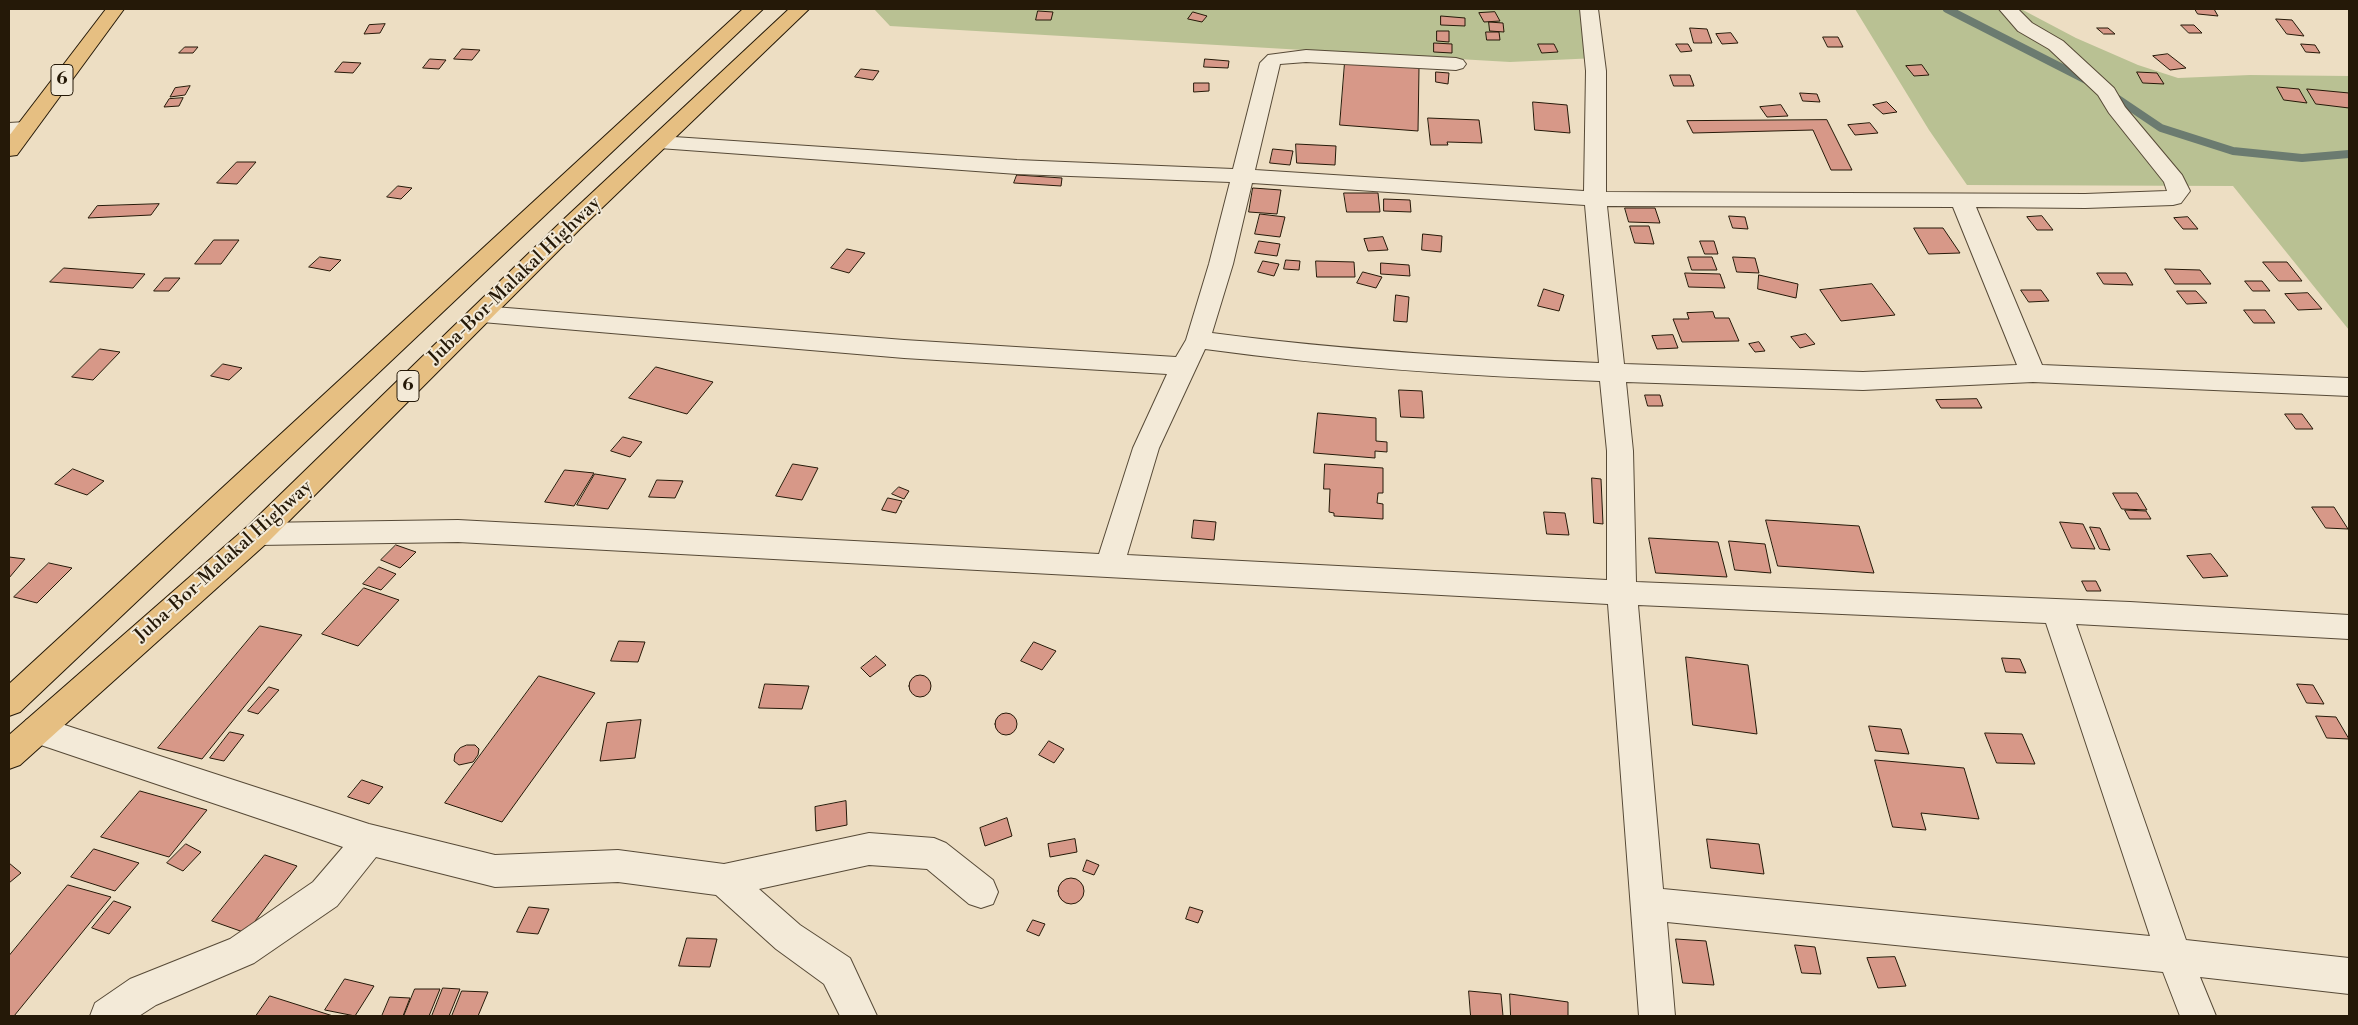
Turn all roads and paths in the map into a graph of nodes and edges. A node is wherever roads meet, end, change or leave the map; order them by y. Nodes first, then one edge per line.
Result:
1 (115, 9) edge
2 (754, 9) edge
3 (800, 9) edge
4 (1589, 9) edge
5 (2008, 9) edge
6 (1456, 64) dead end
7 (17, 128) edge
8 (659, 142) junction
9 (9, 150) edge
10 (1243, 176) junction
11 (1595, 199) junction
12 (1961, 200) junction
13 (482, 314) junction
14 (1198, 340) junction
15 (1183, 366) junction
16 (1612, 372) junction
17 (2033, 372) junction
18 (2349, 387) edge
19 (258, 534) junction
20 (1110, 565) junction
21 (1622, 593) junction
22 (2057, 611) junction
23 (2349, 627) edge
24 (9, 703) edge
25 (37, 730) junction
26 (9, 755) edge
27 (369, 840) junction
28 (724, 880) junction
29 (981, 892) dead end
30 (1648, 904) junction
31 (2174, 956) junction
32 (2349, 976) edge
33 (108, 1016) edge
34 (859, 1016) edge
35 (1657, 1016) edge
36 (2198, 1016) edge

1 - 7 main road, 6
2 - 24 main road, Juba-Bor-Malakal Highway / 6
3 - 8 main road, Juba-Bor-Malakal Highway / 6
4 - 11 street
5 - 12 street
6 - 10 street
7 - 9 main road, 6
8 - 10 street
8 - 13 main road, Juba-Bor-Malakal Highway / 6
10 - 11 street
10 - 14 street
11 - 12 street
11 - 16 street
12 - 17 street
13 - 15 street
13 - 19 main road, Juba-Bor-Malakal Highway / 6
14 - 15 street
14 - 16 street
15 - 20 street
16 - 17 street
16 - 21 street
17 - 18 street
19 - 20 street
19 - 25 main road, Juba-Bor-Malakal Highway / 6
20 - 21 street
21 - 22 street
21 - 30 street
22 - 23 street
22 - 31 street
25 - 26 main road, Juba-Bor-Malakal Highway / 6
25 - 27 street
27 - 28 street
27 - 33 street
28 - 29 street
28 - 34 street
30 - 31 street
30 - 35 street
31 - 32 street
31 - 36 street

